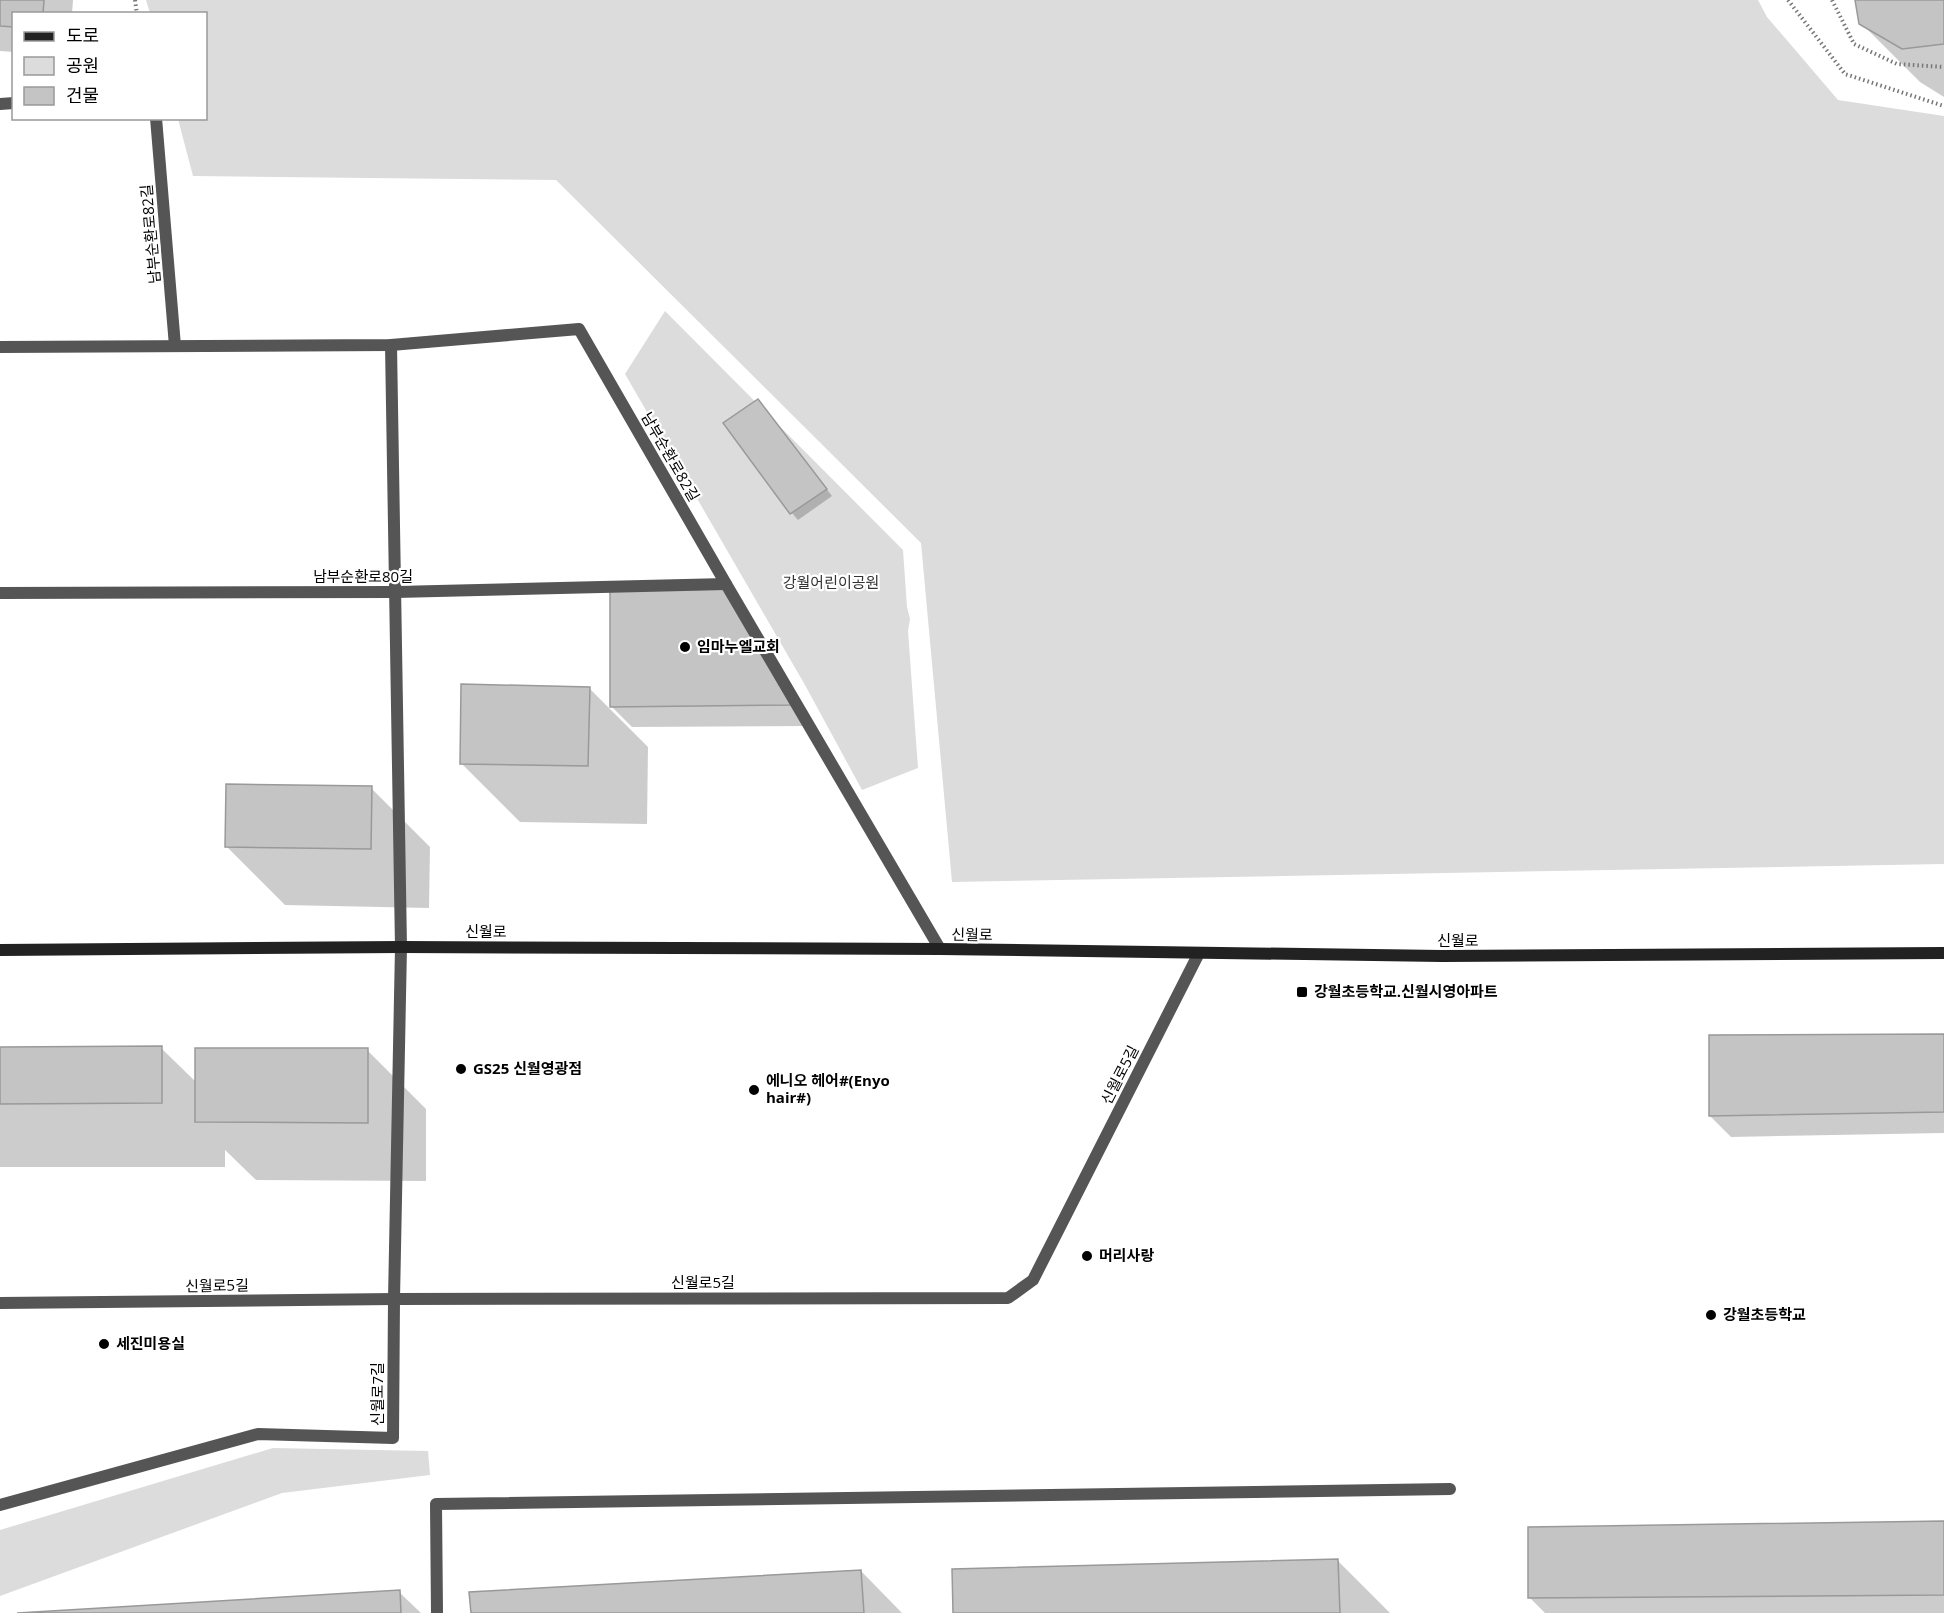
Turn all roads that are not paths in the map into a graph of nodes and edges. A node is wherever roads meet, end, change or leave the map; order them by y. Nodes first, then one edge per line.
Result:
1 (156, 120) edge
2 (391, 345) junction
3 (175, 346) junction
4 (0, 347) edge
5 (726, 584) junction
6 (396, 592) junction
7 (0, 593) edge
8 (401, 947) junction
9 (940, 949) junction
10 (0, 950) edge
11 (1199, 953) junction
12 (1944, 953) edge
13 (394, 1299) junction
14 (0, 1303) edge
15 (1450, 1489) dead end
16 (0, 1505) edge
17 (437, 1613) edge

1 - 3 street, 남부순환로82길
2 - 3 street, 남부순환로82길
2 - 5 street, 남부순환로82길
2 - 6 street, 신월로7길
3 - 4 street, 남부순환로82길
5 - 6 street, 남부순환로80길
5 - 9 street, 남부순환로82길
6 - 7 street, 남부순환로80길
6 - 8 street, 신월로7길
8 - 9 main road, 신월로
8 - 10 main road, 신월로
8 - 13 street, 신월로7길
9 - 11 main road, 신월로
11 - 12 main road, 신월로
11 - 13 street, 신월로5길
13 - 14 street, 신월로5길
13 - 16 street, 신월로7길
15 - 17 street

